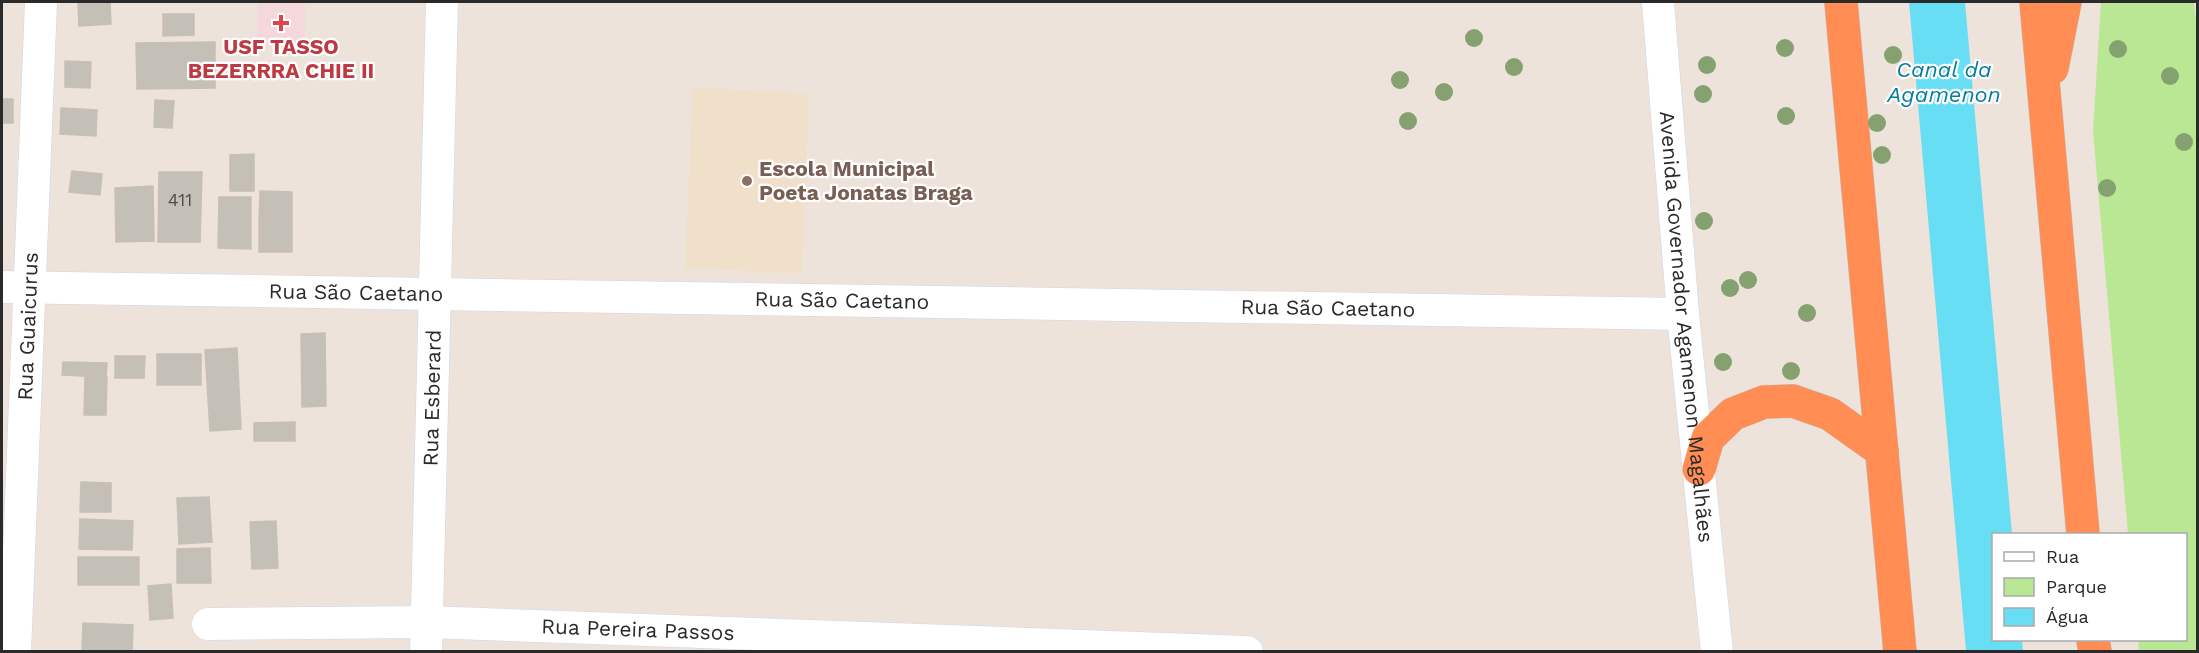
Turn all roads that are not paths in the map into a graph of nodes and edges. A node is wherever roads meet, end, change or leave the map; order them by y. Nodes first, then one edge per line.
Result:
1 (41, 2) edge
2 (442, 2) edge
3 (1658, 2) edge
4 (1841, 2) edge
5 (2036, 2) edge
6 (2065, 2) edge
7 (2044, 102) junction
8 (16, 287) edge
9 (435, 295) junction
10 (1683, 314) junction
11 (1882, 451) junction
12 (1699, 469) junction
13 (2083, 533) edge
14 (208, 624) dead end
15 (427, 637) edge
16 (15, 651) edge
17 (1247, 651) edge
18 (1717, 651) edge
19 (1900, 651) edge

1 - 8 street, Rua Guaicurus
2 - 9 street, Rua Esberard
3 - 10 street, Avenida Governador Agamenon Magalhães
4 - 11 highway
5 - 7 highway
6 - 7 highway
7 - 13 highway
8 - 9 street, Rua São Caetano
8 - 16 street, Rua Guaicurus
9 - 10 street, Rua São Caetano
9 - 15 street, Rua Esberard
10 - 12 street, Avenida Governador Agamenon Magalhães
11 - 12 highway
11 - 19 highway
12 - 18 street, Avenida Governador Agamenon Magalhães
14 - 15 street, Rua Pereira Passos
15 - 17 street, Rua Pereira Passos

